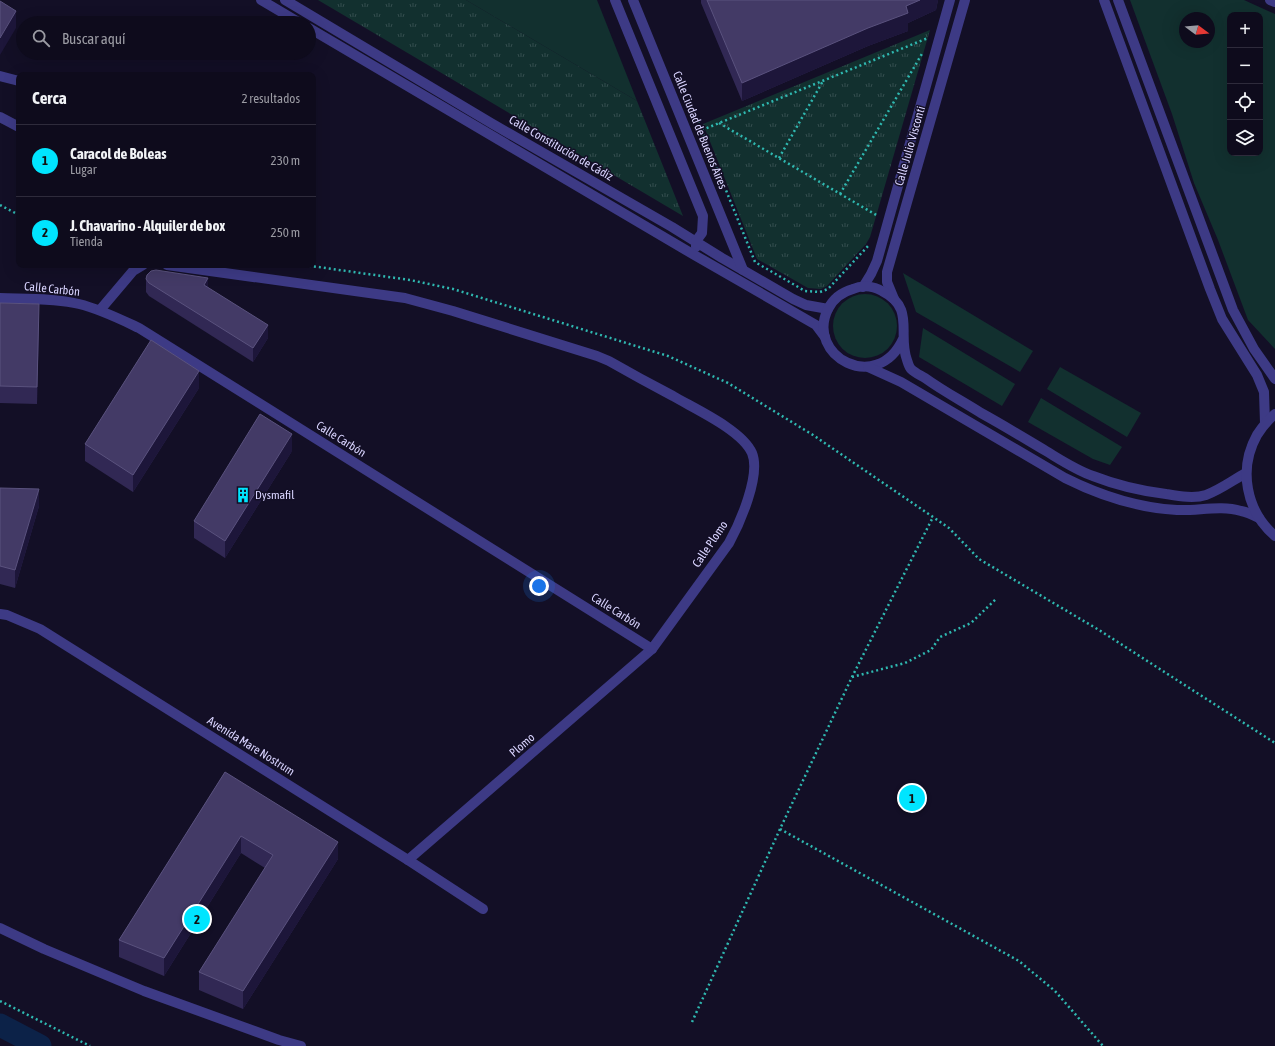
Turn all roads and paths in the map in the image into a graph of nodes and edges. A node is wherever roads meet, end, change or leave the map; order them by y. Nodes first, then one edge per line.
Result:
1 (261, 0) edge
2 (285, 0) edge
3 (616, 0) edge
4 (633, 0) edge
5 (950, 0) edge
6 (965, 0) edge
7 (1104, 0) edge
8 (1118, 0) edge
9 (1270, 0) edge
10 (1275, 2) edge
11 (288, 16) edge
12 (312, 16) edge
13 (316, 19) edge
14 (316, 32) edge
15 (928, 43) dead end
16 (924, 58) dead end
17 (0, 76) edge
18 (16, 80) edge
19 (824, 81) junction
20 (0, 113) edge
21 (0, 117) edge
22 (698, 121) dead end
23 (719, 123) junction
24 (15, 125) edge
25 (702, 130) junction
26 (779, 158) junction
27 (840, 194) junction
28 (0, 205) edge
29 (880, 209) dead end
30 (16, 213) edge
31 (878, 217) junction
32 (877, 223) dead end
33 (696, 241) junction
34 (871, 241) dead end
35 (696, 256) junction
36 (316, 267) edge
37 (138, 268) edge
38 (189, 268) edge
39 (743, 270) junction
40 (863, 287) junction
41 (0, 298) edge
42 (894, 299) junction
43 (100, 310) junction
44 (828, 310) junction
45 (826, 338) junction
46 (902, 339) junction
47 (868, 367) junction
48 (1275, 379) edge
49 (1275, 414) edge
50 (1265, 423) junction
51 (1246, 473) junction
52 (934, 517) junction
53 (1259, 518) junction
54 (1275, 536) edge
55 (996, 599) dead end
56 (0, 614) edge
57 (652, 649) junction
58 (852, 677) junction
59 (1275, 743) edge
60 (780, 829) junction
61 (408, 860) junction
62 (483, 909) dead end
63 (0, 928) edge
64 (0, 1001) edge
65 (692, 1022) dead end
66 (90, 1046) edge
67 (301, 1046) edge
68 (1103, 1046) edge

1 - 11 street
2 - 12 street, Calle Constitución de Cádiz
3 - 33 street
4 - 39 street, Calle Ciudad de Buenos Aires
5 - 40 street, Calle Julio Visconti
6 - 42 street, Calle Julio Visconti
7 - 50 street
8 - 48 street
9 - 10 street
13 - 33 street, Calle Constitución de Cádiz
14 - 35 street, Calle Constitución de Cádiz
15 - 19 path
16 - 27 path
17 - 18 street
19 - 23 path
19 - 26 path
20 - 24 street
21 - 24 street
22 - 25 path
23 - 25 path
23 - 26 path
25 - 34 path
26 - 27 path
27 - 31 path
28 - 30 path
29 - 31 path
31 - 32 path
33 - 35 street
33 - 39 street, Calle Constitución de Cádiz
35 - 45 street, Calle Constitución de Cádiz
36 - 52 path
37 - 43 street
38 - 57 street, Calle Plomo
39 - 44 street, Calle Constitución de Cádiz
40 - 42 street
40 - 44 street
41 - 43 street, Calle Carbón
42 - 46 street
43 - 57 street, Calle Carbón
44 - 45 street
45 - 47 street
46 - 47 street
46 - 51 street
47 - 53 street
49 - 50 street
50 - 51 street
51 - 53 street
52 - 58 path
52 - 59 path
53 - 54 street
55 - 58 path
56 - 61 street, Avenida Mare Nostrum
57 - 61 street, Plomo
58 - 60 path
60 - 65 path
60 - 68 path
61 - 62 street, Avenida Mare Nostrum
63 - 67 street
64 - 66 path

